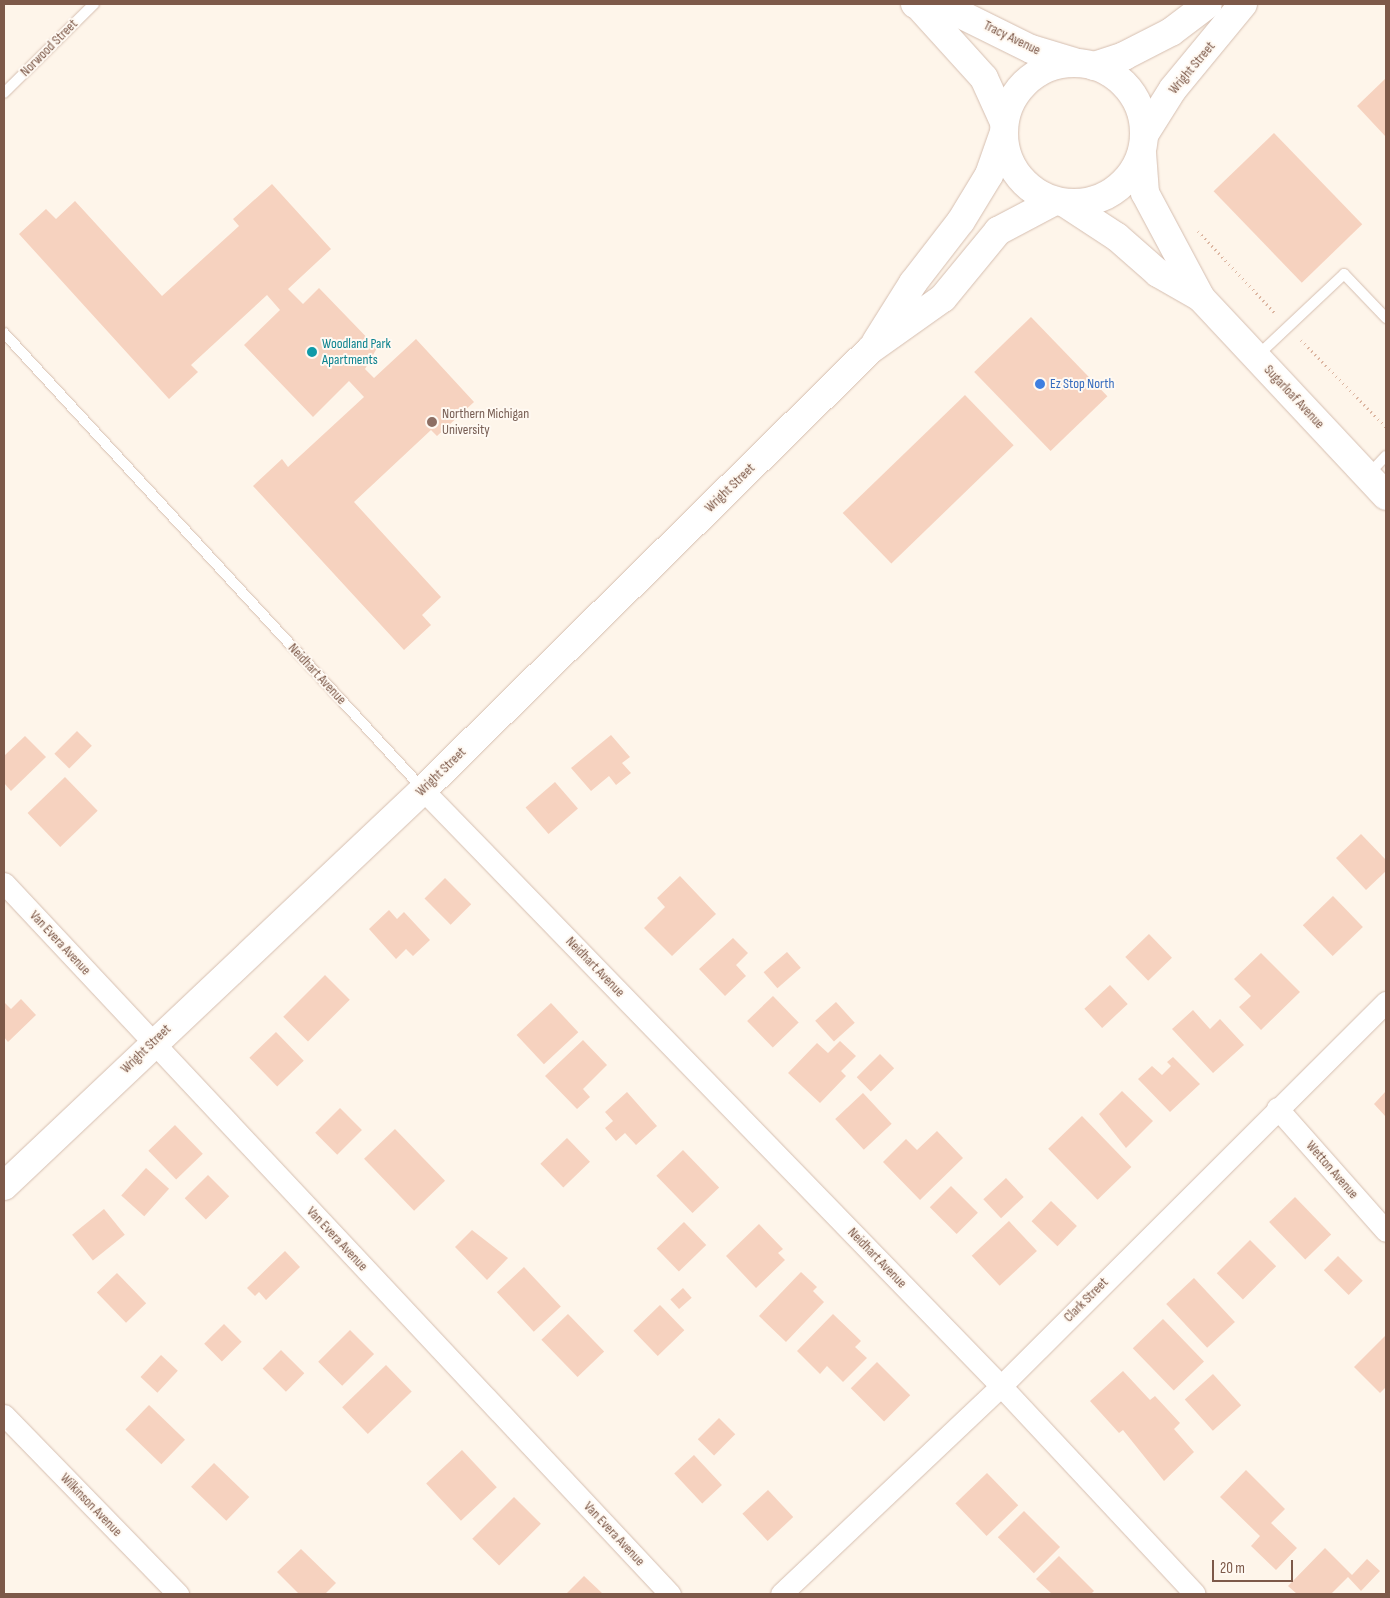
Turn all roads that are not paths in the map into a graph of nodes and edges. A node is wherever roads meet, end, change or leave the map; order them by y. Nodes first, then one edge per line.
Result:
1 (94, 4) edge
2 (917, 4) edge
3 (1208, 4) edge
4 (1243, 4) edge
5 (1086, 65) junction
6 (4, 93) edge
7 (1004, 128) junction
8 (1143, 140) junction
9 (1060, 202) junction
10 (1201, 298) junction
11 (1386, 318) edge
12 (4, 333) edge
13 (871, 350) junction
14 (1256, 357) junction
15 (1386, 456) edge
16 (1367, 475) junction
17 (1386, 496) edge
18 (423, 790) junction
19 (4, 883) edge
20 (1386, 1002) edge
21 (153, 1043) junction
22 (1277, 1108) junction
23 (4, 1186) edge
24 (1386, 1231) edge
25 (1001, 1386) junction
26 (4, 1415) edge
27 (178, 1594) edge
28 (670, 1594) edge
29 (781, 1594) edge
30 (1195, 1594) edge

1 - 6 lane, Norwood Street
2 - 5 main road, Tracy Avenue
2 - 7 main road, Tracy Avenue
3 - 5 main road
4 - 8 main road, Wright Street
5 - 7 main road
5 - 8 main road
7 - 9 main road
7 - 13 main road, Wright Street
8 - 9 main road
8 - 10 main road, Sugarloaf Avenue
9 - 10 main road, Sugarloaf Avenue
9 - 13 main road, Wright Street
10 - 14 main road, Sugarloaf Avenue
11 - 14 lane
12 - 18 lane, Neidhart Avenue
13 - 18 main road, Wright Street
14 - 16 main road, Sugarloaf Avenue
15 - 16 lane
16 - 17 main road, Sugarloaf Avenue
18 - 21 main road, Wright Street
18 - 25 street, Neidhart Avenue
19 - 21 street, Van Evera Avenue
20 - 22 street, Clark Street
21 - 23 main road, Wright Street
21 - 28 street, Van Evera Avenue
22 - 24 street, Wetton Avenue
22 - 25 street, Clark Street
25 - 29 street, Clark Street
25 - 30 street, Neidhart Avenue
26 - 27 street, Wilkinson Avenue

